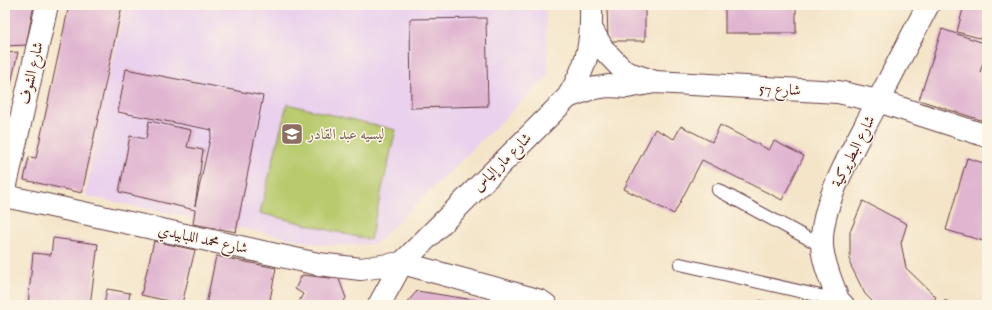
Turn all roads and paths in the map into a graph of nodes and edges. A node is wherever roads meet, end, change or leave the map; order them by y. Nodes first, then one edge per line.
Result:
1 (46, 5) edge
2 (591, 5) edge
3 (928, 5) edge
4 (592, 30) junction
5 (655, 82) junction
6 (568, 97) junction
7 (878, 101) junction
8 (987, 136) edge
9 (5, 188) edge
10 (718, 190) dead end
11 (5, 196) edge
12 (822, 246) junction
13 (402, 263) junction
14 (680, 264) dead end
15 (840, 303) edge
16 (378, 305) edge
17 (546, 305) edge

1 - 9 street, شارع الشوف
2 - 4 street, شارع مار إلياس
3 - 7 street, شارع البطريركية
4 - 5 street
4 - 6 street, شارع مار إلياس
5 - 6 street, شارع 57
5 - 7 street, شارع 57
6 - 13 street, شارع مار إلياس
7 - 8 street, شارع 57
7 - 12 street, شارع البطريركية
10 - 12 lane
11 - 13 street, شارع محمد اللبابيدي
12 - 15 street, شارع البطريركية
13 - 16 street, شارع مار إلياس
13 - 17 street
14 - 15 lane

